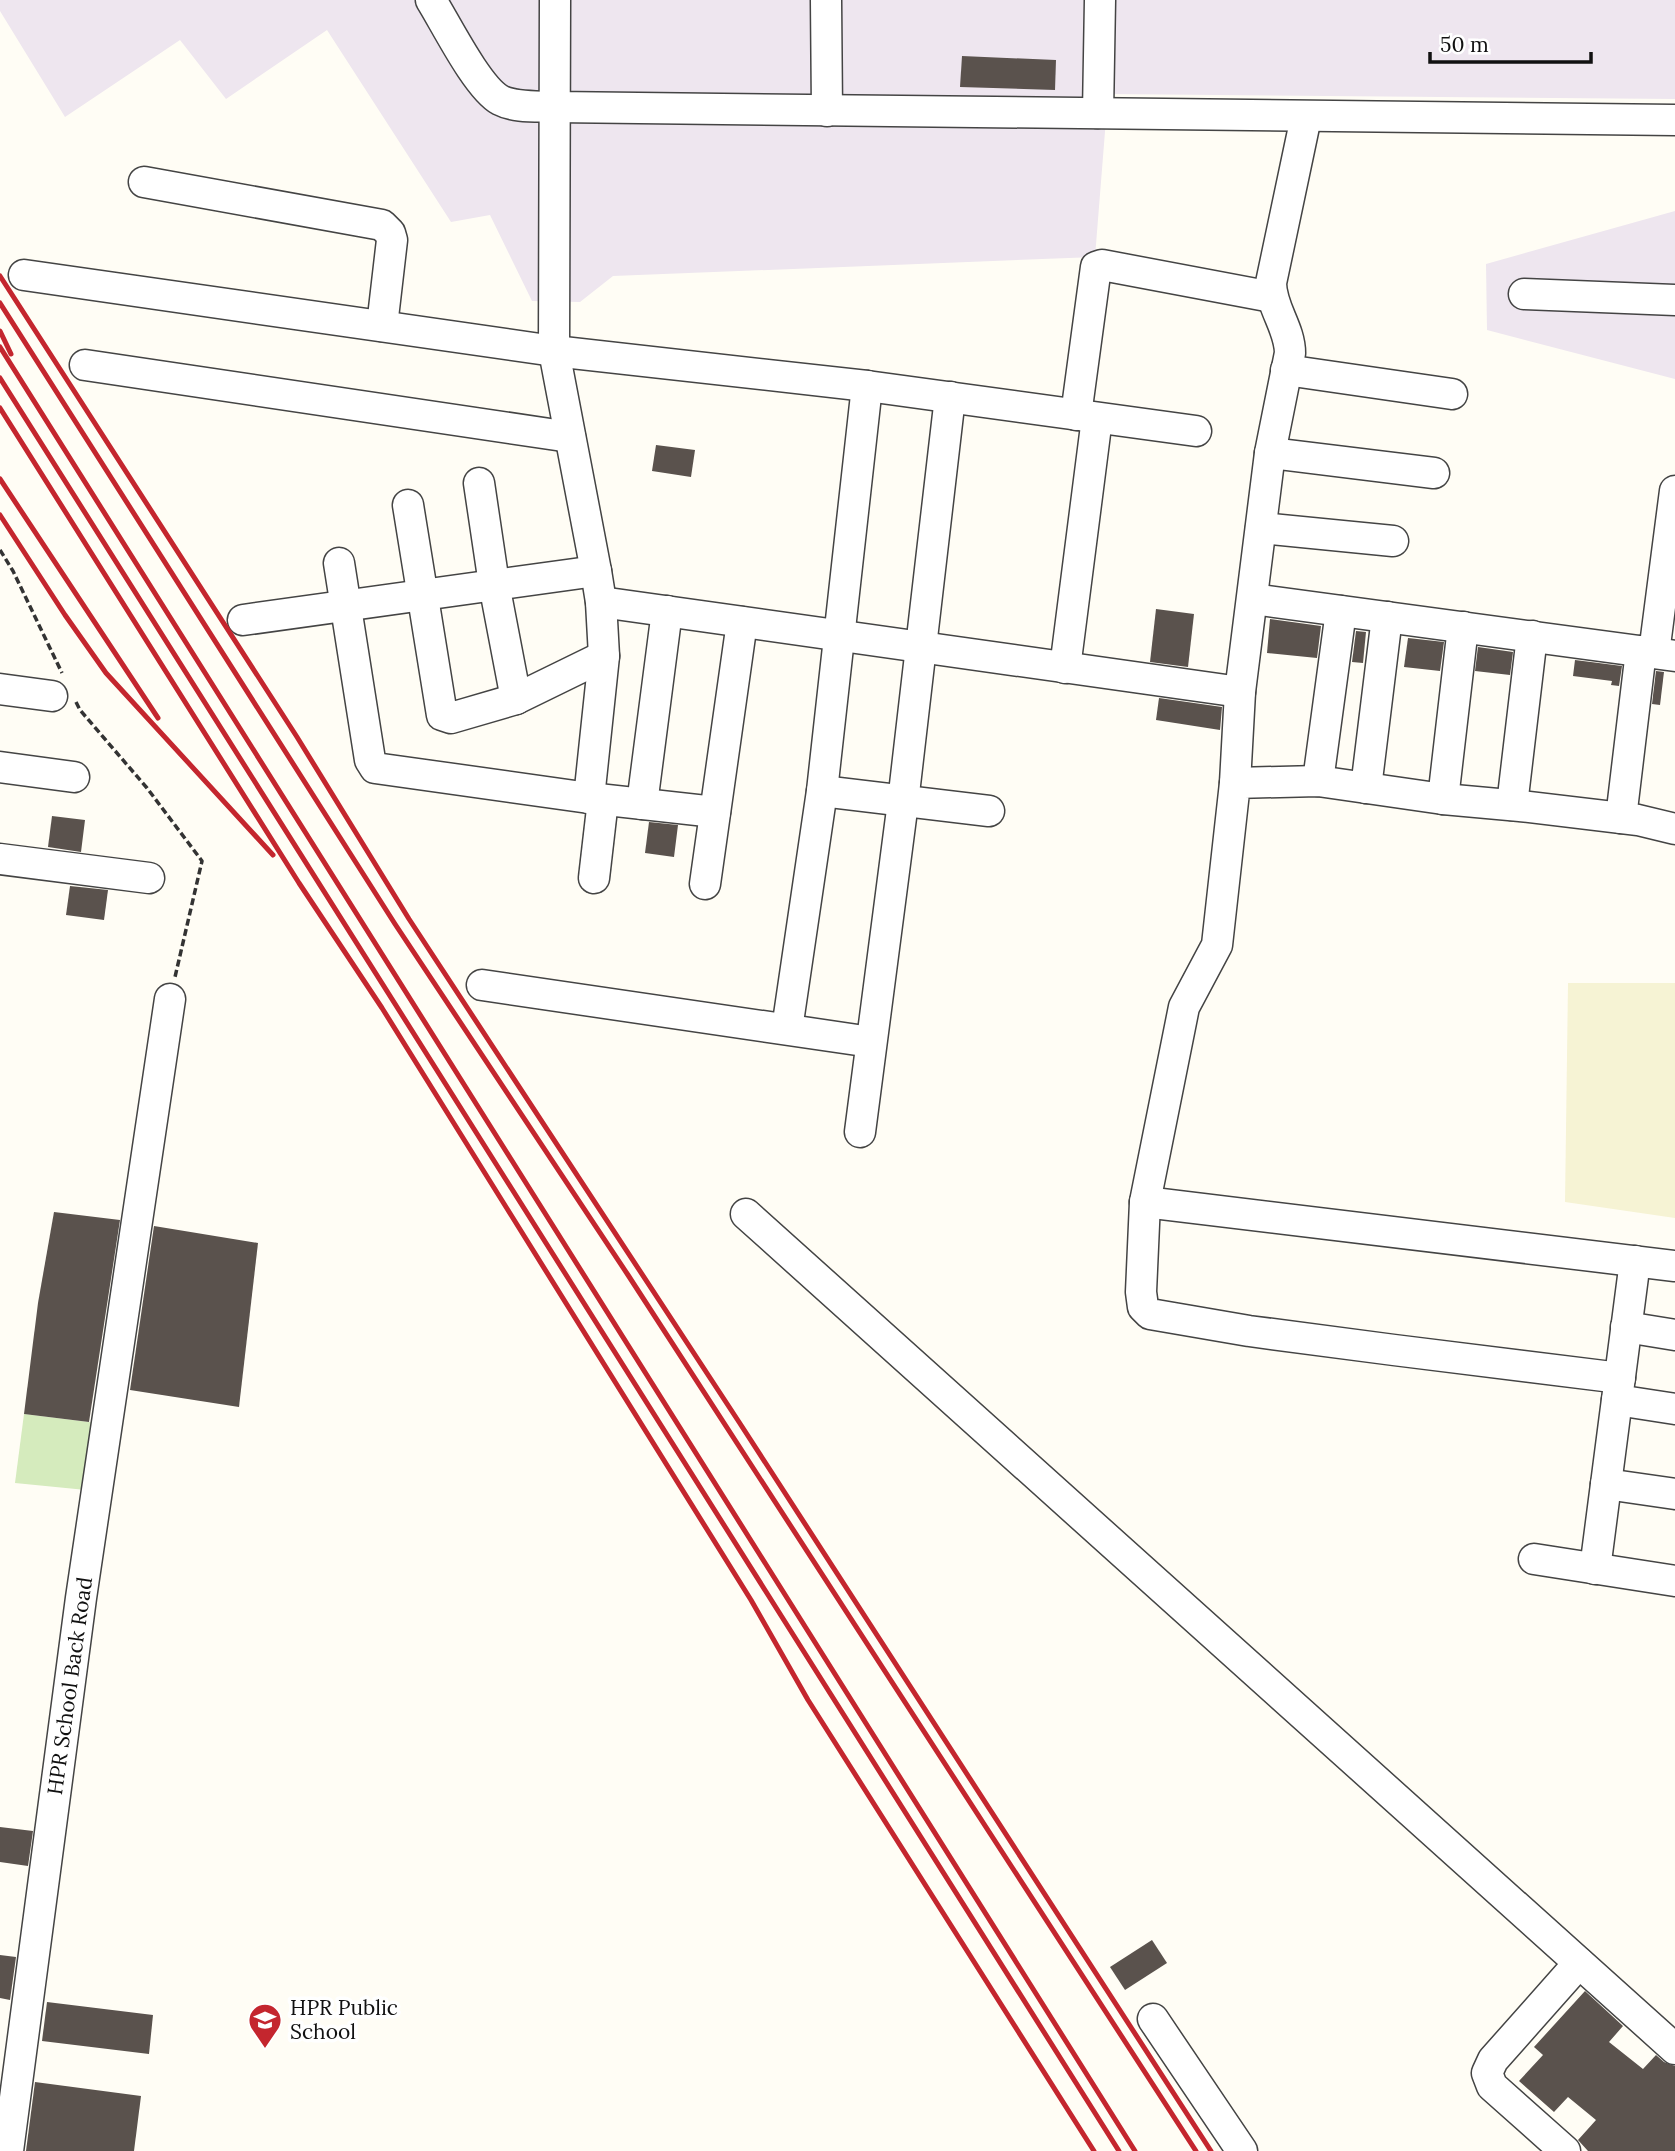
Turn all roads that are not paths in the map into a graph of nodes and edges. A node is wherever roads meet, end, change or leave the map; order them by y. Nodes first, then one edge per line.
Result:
1 (431, 0) edge
2 (555, 0) edge
3 (826, 0) edge
4 (1100, 0) edge
5 (555, 107) junction
6 (827, 111) junction
7 (1098, 113) junction
8 (1306, 117) junction
9 (1675, 120) edge
10 (144, 182) dead end
11 (24, 275) dead end
12 (1524, 294) dead end
13 (1272, 297) junction
14 (1675, 300) edge
15 (382, 326) junction
16 (554, 351) junction
17 (85, 365) dead end
18 (1286, 370) junction
19 (867, 386) junction
20 (1452, 394) dead end
21 (950, 397) junction
22 (1086, 416) junction
23 (1196, 432) dead end
24 (570, 437) junction
25 (1270, 453) junction
26 (1434, 473) dead end
27 (479, 483) dead end
28 (1675, 491) edge
29 (408, 505) dead end
30 (1261, 528) junction
31 (1393, 541) dead end
32 (339, 563) dead end
33 (1671, 565) edge
34 (596, 571) junction
35 (494, 584) junction
36 (422, 594) junction
37 (1253, 599) junction
38 (601, 602) junction
39 (346, 606) junction
40 (667, 611) junction
41 (1341, 611) junction
42 (1387, 617) junction
43 (243, 620) dead end
44 (741, 622) junction
45 (1463, 627) junction
46 (841, 636) junction
47 (1532, 636) junction
48 (920, 648) junction
49 (1657, 653) edge
50 (604, 656) junction
51 (1065, 668) junction
52 (0, 689) edge
53 (63, 690) road end
54 (1240, 692) junction
55 (516, 699) junction
56 (0, 767) edge
57 (74, 777) dead end
58 (1318, 781) junction
59 (1235, 783) junction
60 (1366, 788) junction
61 (822, 791) junction
62 (596, 799) junction
63 (1443, 799) junction
64 (902, 802) junction
65 (642, 804) junction
66 (1512, 805) junction
67 (989, 811) dead end
68 (715, 812) junction
69 (1621, 818) junction
70 (1675, 829) edge
71 (0, 859) edge
72 (149, 878) dead end
73 (594, 878) dead end
74 (705, 884) dead end
75 (482, 985) dead end
76 (170, 999) road end
77 (787, 1029) junction
78 (872, 1042) junction
79 (860, 1132) dead end
80 (1145, 1202) junction
81 (746, 1214) dead end
82 (1635, 1261) junction
83 (1675, 1266) edge
84 (1626, 1327) junction
85 (1675, 1335) edge
86 (1618, 1389) junction
87 (1675, 1409) edge
88 (1606, 1484) junction
89 (1675, 1494) edge
90 (1534, 1559) dead end
91 (1595, 1569) junction
92 (1675, 1581) edge
93 (1579, 1964) junction
94 (1153, 2019) dead end
95 (1675, 2049) edge
96 (8, 2151) edge
97 (1242, 2151) edge
98 (1565, 2151) edge

1 - 5 street
2 - 5 street
3 - 6 street
4 - 7 street
5 - 6 street
5 - 16 street
6 - 7 street
7 - 8 street
8 - 9 street
8 - 13 street
10 - 15 street
11 - 15 street
12 - 14 street
13 - 18 street
13 - 22 street
15 - 16 street
16 - 19 street
16 - 24 street
17 - 24 street
18 - 20 street
18 - 25 street
19 - 21 street
19 - 46 street
21 - 22 street
21 - 48 street
22 - 23 street
22 - 51 street
24 - 34 street
25 - 26 street
25 - 30 street
27 - 35 street
28 - 33 street
29 - 36 street
30 - 31 street
30 - 37 street
32 - 39 street
33 - 49 street
34 - 35 street
34 - 38 street
35 - 36 street
35 - 55 street
36 - 39 street
36 - 55 street
37 - 41 street
37 - 54 street
38 - 40 street
38 - 50 street
39 - 43 street
39 - 62 street
40 - 44 street
40 - 65 street
41 - 42 street
41 - 58 street
42 - 45 street
42 - 60 street
44 - 46 street
44 - 68 street
45 - 47 street
45 - 63 street
46 - 48 street
46 - 61 street
47 - 49 street
47 - 66 street
48 - 51 street
48 - 64 street
49 - 69 street
50 - 55 street
50 - 62 street
51 - 54 street
52 - 53 street
54 - 59 street
56 - 57 street
58 - 59 street
58 - 60 street
59 - 80 street
60 - 63 street
61 - 64 street
61 - 77 street
62 - 65 street
62 - 73 street
63 - 66 street
64 - 67 street
64 - 78 street
65 - 68 street
66 - 69 street
68 - 74 street
69 - 70 street
71 - 72 street
75 - 77 street
76 - 96 street, HPR School Back Road
77 - 78 street
78 - 79 street
80 - 82 street
80 - 86 street
81 - 93 street
82 - 83 street
82 - 84 street
84 - 85 street
84 - 86 street
86 - 87 street
86 - 88 street
88 - 89 street
88 - 91 street
90 - 91 street
91 - 92 street
93 - 95 street
93 - 98 street
94 - 97 street

